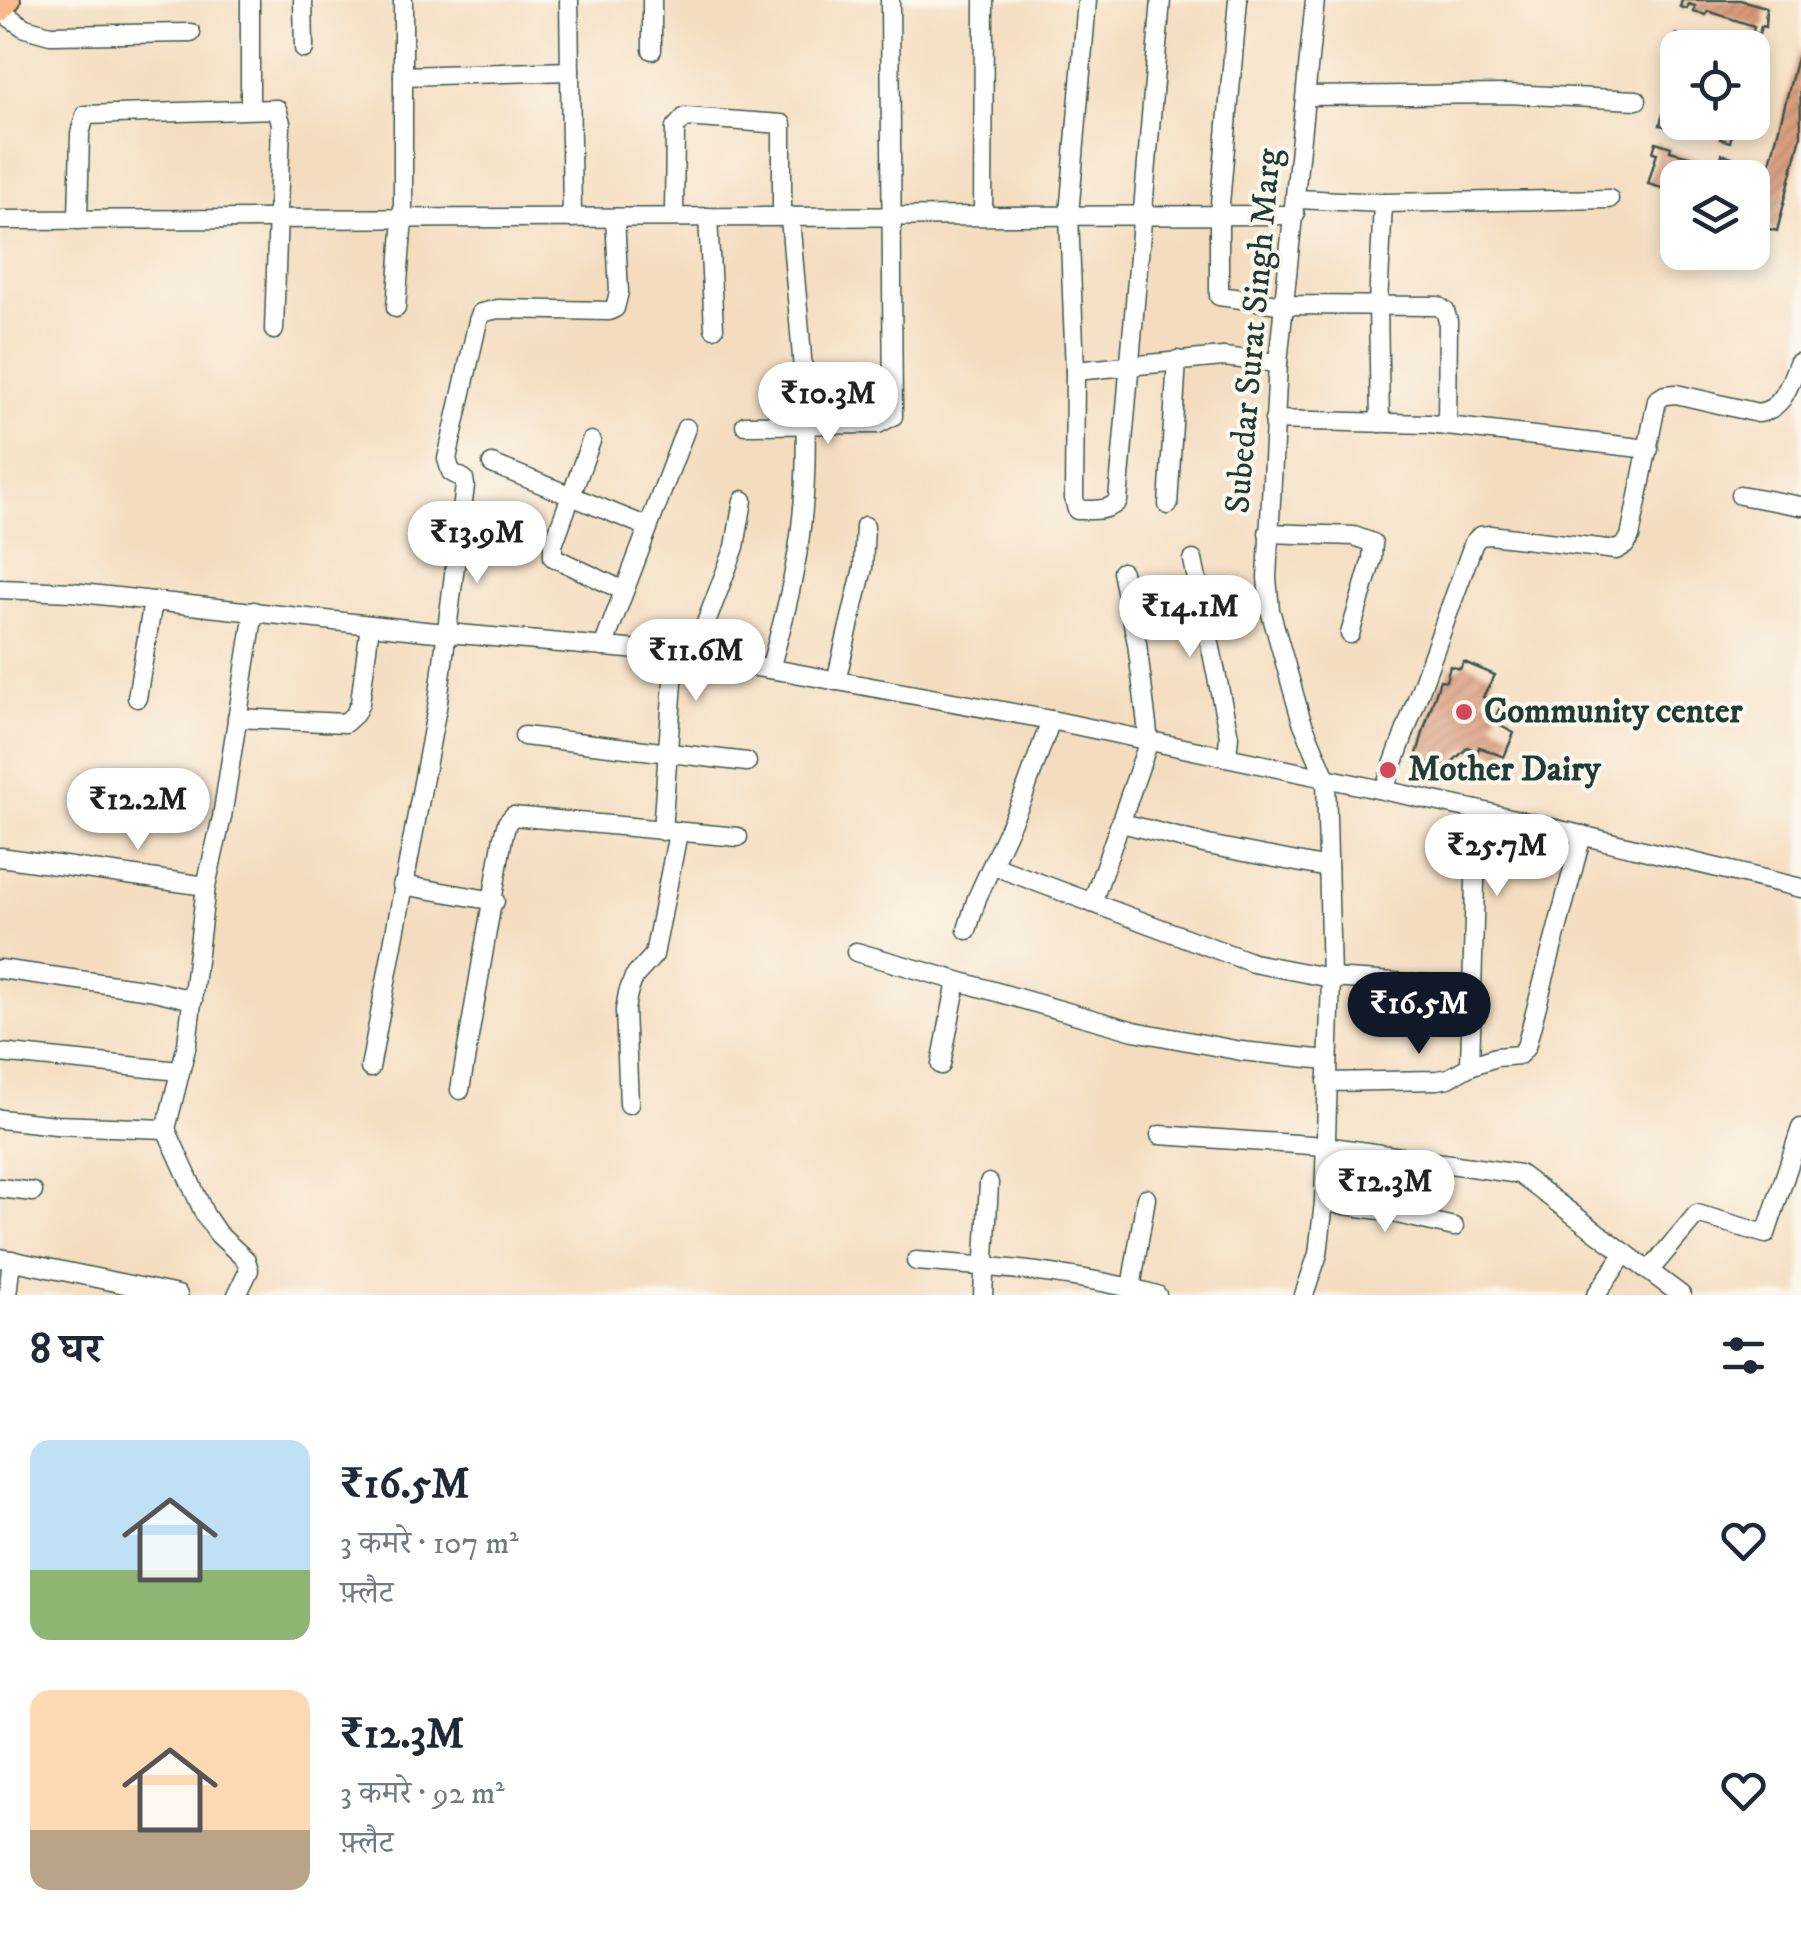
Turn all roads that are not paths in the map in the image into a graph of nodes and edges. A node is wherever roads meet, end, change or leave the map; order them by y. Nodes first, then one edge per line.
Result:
1 (9, 0) edge
2 (250, 0) edge
3 (304, 0) edge
4 (403, 0) edge
5 (569, 0) edge
6 (652, 0) edge
7 (890, 0) edge
8 (984, 0) edge
9 (1086, 0) edge
10 (1161, 0) edge
11 (1238, 0) edge
12 (1315, 0) edge
13 (0, 11) edge
14 (191, 33) dead end
15 (304, 49) dead end
16 (652, 50) dead end
17 (570, 71) junction
18 (403, 76) junction
19 (1307, 96) junction
20 (1637, 100) dead end
21 (250, 108) junction
22 (1608, 199) dead end
23 (1383, 203) junction
24 (1296, 207) junction
25 (983, 215) junction
26 (1069, 215) junction
27 (1144, 215) junction
28 (1219, 215) junction
29 (674, 216) junction
30 (786, 216) junction
31 (893, 216) junction
32 (708, 217) junction
33 (403, 218) junction
34 (572, 218) junction
35 (616, 218) junction
36 (276, 219) junction
37 (0, 220) edge
38 (78, 220) junction
39 (1286, 305) junction
40 (1378, 305) junction
41 (396, 308) dead end
42 (714, 328) dead end
43 (274, 330) dead end
44 (1177, 360) junction
45 (1800, 360) edge
46 (1132, 363) junction
47 (1278, 363) junction
48 (1075, 370) junction
49 (1274, 420) junction
50 (1380, 423) junction
51 (746, 425) dead end
52 (804, 426) junction
53 (1446, 426) junction
54 (686, 428) dead end
55 (591, 442) dead end
56 (1649, 449) junction
57 (492, 464) dead end
58 (572, 494) junction
59 (1740, 495) dead end
60 (743, 500) dead end
61 (1168, 505) dead end
62 (1801, 506) edge
63 (866, 526) dead end
64 (648, 527) junction
65 (1268, 533) junction
66 (1193, 560) dead end
67 (1122, 572) dead end
68 (0, 589) edge
69 (624, 592) junction
70 (153, 601) junction
71 (254, 612) junction
72 (370, 625) junction
73 (447, 632) junction
74 (1350, 634) dead end
75 (603, 647) junction
76 (684, 656) junction
77 (770, 670) junction
78 (836, 681) junction
79 (137, 698) dead end
80 (237, 718) junction
81 (1050, 720) junction
82 (524, 736) dead end
83 (1149, 741) junction
84 (669, 750) junction
85 (1228, 757) junction
86 (746, 762) dead end
87 (1326, 778) junction
88 (1384, 790) junction
89 (1477, 810) junction
90 (1122, 823) junction
91 (670, 832) junction
92 (1582, 835) junction
93 (738, 837) dead end
94 (0, 858) edge
95 (994, 866) junction
96 (1328, 868) junction
97 (402, 885) junction
98 (206, 886) junction
99 (1801, 888) edge
100 (495, 901) junction
101 (1092, 904) junction
102 (967, 930) dead end
103 (856, 952) dead end
104 (0, 969) edge
105 (1330, 978) junction
106 (957, 981) junction
107 (1471, 987) junction
108 (193, 1000) junction
109 (0, 1053) edge
110 (1328, 1060) junction
111 (941, 1065) dead end
112 (1470, 1066) junction
113 (370, 1068) dead end
114 (179, 1071) junction
115 (1327, 1082) junction
116 (460, 1090) dead end
117 (629, 1104) dead end
118 (0, 1119) edge
119 (1801, 1128) edge
120 (166, 1129) junction
121 (1160, 1135) dead end
122 (1325, 1146) junction
123 (989, 1184) dead end
124 (0, 1188) edge
125 (34, 1192) dead end
126 (1146, 1198) dead end
127 (1324, 1202) junction
128 (1454, 1227) dead end
129 (1625, 1253) junction
130 (6, 1259) edge
131 (916, 1262) dead end
132 (985, 1266) junction
133 (1649, 1271) junction
134 (1131, 1288) junction
135 (8, 1295) edge
136 (178, 1295) edge
137 (237, 1295) edge
138 (983, 1295) edge
139 (1157, 1295) edge
140 (1304, 1295) edge
141 (1596, 1295) edge
142 (1681, 1295) edge

1 - 13 main road
2 - 21 street
3 - 15 street
4 - 18 street
5 - 17 street
6 - 16 street
7 - 31 street
8 - 25 street
9 - 26 street
10 - 27 street
11 - 28 street
12 - 19 street, Subedar Surat Singh Marg
13 - 14 street
17 - 18 street
17 - 34 street
18 - 33 street
19 - 20 street
19 - 24 street, Subedar Surat Singh Marg
21 - 36 street
21 - 38 street
22 - 23 street
23 - 24 street
23 - 40 street
24 - 28 street
24 - 39 street, Subedar Surat Singh Marg
25 - 26 street
25 - 31 street
26 - 27 street
26 - 48 street
27 - 28 street
27 - 46 street
28 - 39 street
29 - 30 street
29 - 32 street
29 - 35 street
30 - 31 street
30 - 32 street
30 - 52 street
31 - 52 street
32 - 42 street
33 - 34 street
33 - 36 street
33 - 41 street
34 - 35 street
35 - 73 street
36 - 38 street
36 - 43 street
37 - 38 street
39 - 40 street
39 - 47 street, Subedar Surat Singh Marg
40 - 50 street
40 - 53 street
44 - 46 street
44 - 47 street
44 - 61 street
45 - 56 street
46 - 48 street
46 - 48 street
47 - 49 street, Subedar Surat Singh Marg
49 - 50 street
49 - 65 street, Subedar Surat Singh Marg
50 - 53 street
51 - 52 street
52 - 77 street
53 - 56 street
54 - 64 street
55 - 58 street
56 - 88 street
57 - 58 street
58 - 64 street
58 - 69 street
59 - 62 street
60 - 76 street
63 - 78 street
64 - 69 street
65 - 74 street
65 - 87 street, Subedar Surat Singh Marg
66 - 85 street
67 - 83 street
68 - 70 street
69 - 75 street
70 - 71 street
70 - 79 street
71 - 72 street
71 - 80 street
72 - 73 street
72 - 80 street
73 - 75 street
73 - 97 street
75 - 76 street
76 - 77 street
76 - 84 street
77 - 78 street
78 - 81 street
80 - 98 street
81 - 83 street
81 - 95 street
82 - 84 street
83 - 85 street
83 - 90 street
84 - 86 street
84 - 91 street
85 - 87 street
87 - 88 street
87 - 96 street
88 - 89 street
89 - 92 street
89 - 107 street
90 - 96 street
90 - 101 street
91 - 93 street
91 - 100 street
91 - 117 street
92 - 99 street
92 - 112 street
94 - 98 street
95 - 101 street
95 - 102 street
96 - 105 street
97 - 100 street
97 - 113 street
98 - 108 street
100 - 116 street
101 - 105 street
103 - 106 street
104 - 108 street
105 - 107 street
105 - 110 street
106 - 110 street
106 - 111 street
107 - 112 street
108 - 114 street
109 - 114 street
110 - 115 street
112 - 115 street
114 - 120 street
115 - 122 street
118 - 120 street
119 - 133 street
120 - 137 street
121 - 122 street
122 - 127 street
122 - 129 street
123 - 132 street
124 - 125 street
126 - 134 street
127 - 128 street
127 - 140 street
129 - 133 street
129 - 141 street
130 - 135 street
130 - 136 street
131 - 132 street
132 - 134 street
132 - 138 street
133 - 142 street
134 - 139 street

